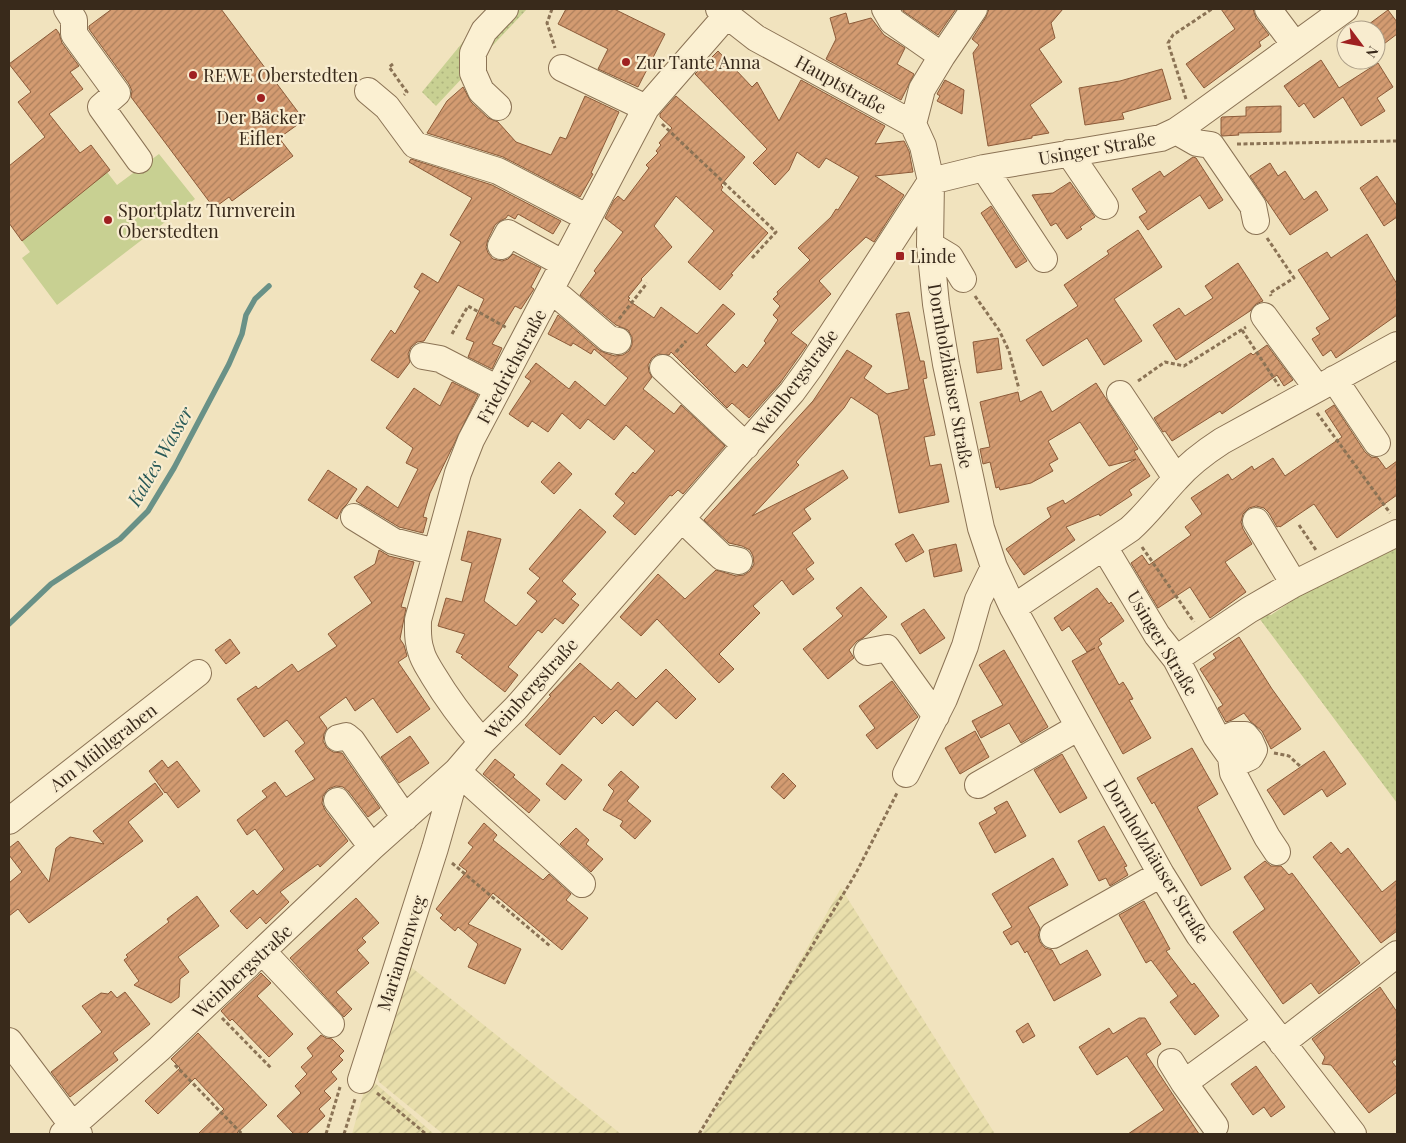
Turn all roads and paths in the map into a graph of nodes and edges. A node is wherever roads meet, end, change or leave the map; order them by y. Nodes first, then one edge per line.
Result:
1 (67, 9) edge
2 (505, 9) edge
3 (552, 9) edge
4 (885, 9) edge
5 (974, 9) edge
6 (1212, 9) edge
7 (1268, 9) edge
8 (1345, 9) edge
9 (723, 12) edge
10 (547, 23) dead end
11 (1295, 45) junction
12 (942, 56) junction
13 (562, 68) dead end
14 (368, 91) dead end
15 (498, 107) dead end
16 (646, 108) junction
17 (914, 124) junction
18 (1184, 125) junction
19 (1397, 141) edge
20 (1211, 145) junction
21 (1069, 154) junction
22 (138, 160) dead end
23 (984, 168) junction
24 (931, 181) junction
25 (1105, 206) dead end
26 (588, 218) junction
27 (1256, 221) joint
28 (930, 245) junction
29 (501, 246) dead end
30 (752, 258) dead end
31 (1044, 259) dead end
32 (564, 264) junction
33 (963, 279) joint
34 (647, 283) dead end
35 (550, 292) junction
36 (1264, 316) junction
37 (1242, 330) junction
38 (618, 331) joint
39 (452, 334) dead end
40 (524, 339) junction
41 (1397, 345) edge
42 (423, 356) dead end
43 (663, 368) dead end
44 (498, 389) junction
45 (1019, 389) dead end
46 (1311, 391) junction
47 (1120, 394) joint
48 (1377, 444) dead end
49 (746, 446) junction
50 (1176, 478) junction
51 (354, 517) dead end
52 (682, 519) junction
53 (1256, 521) dead end
54 (1394, 524) edge
55 (1299, 526) dead end
56 (1130, 528) junction
57 (1104, 547) junction
58 (436, 552) junction
59 (739, 561) dead end
60 (994, 567) junction
61 (1328, 567) junction
62 (1294, 584) junction
63 (1013, 608) junction
64 (1205, 639) junction
65 (903, 640) dead end
66 (867, 652) dead end
67 (1176, 659) junction
68 (198, 674) dead end
69 (940, 707) junction
70 (1079, 727) junction
71 (338, 738) dead end
72 (482, 742) junction
73 (1235, 749) junction
74 (1301, 767) dead end
75 (457, 772) junction
76 (906, 774) joint
77 (978, 785) dead end
78 (337, 801) dead end
79 (405, 818) junction
80 (9, 821) edge
81 (372, 847) junction
82 (435, 848) junction
83 (1277, 852) dead end
84 (1161, 874) junction
85 (582, 884) dead end
86 (1053, 935) dead end
87 (550, 946) dead end
88 (262, 952) junction
89 (1397, 954) edge
90 (208, 1003) junction
91 (331, 1024) dead end
92 (1274, 1033) junction
93 (9, 1041) edge
94 (159, 1049) junction
95 (272, 1069) dead end
96 (351, 1083) junction
97 (1215, 1126) dead end
98 (72, 1132) edge
99 (242, 1134) edge
100 (326, 1134) edge
101 (344, 1134) edge
102 (426, 1134) edge
103 (699, 1134) edge
104 (1353, 1134) edge

1 - 22 street
2 - 15 street
3 - 10 path
4 - 12 street
5 - 12 street
6 - 18 path
7 - 11 street
8 - 11 street, Usinger Straße
9 - 16 street, Friedrichstraße
9 - 17 street, Hauptstraße
11 - 18 street, Usinger Straße
12 - 17 street
13 - 16 street
14 - 26 street
16 - 26 street, Friedrichstraße
16 - 30 path
17 - 24 street
18 - 20 street
18 - 21 street, Usinger Straße
19 - 20 path
20 - 27 street
21 - 23 street, Usinger Straße
21 - 25 street
23 - 24 street, Usinger Straße
23 - 31 street
24 - 28 street, Dornholzhäuser Straße
24 - 49 street, Weinbergstraße
26 - 32 street, Friedrichstraße
27 - 36 path
28 - 33 street
28 - 60 street, Dornholzhäuser Straße
29 - 32 street
32 - 35 street, Friedrichstraße
33 - 45 path
34 - 38 path
35 - 38 street
35 - 40 street, Friedrichstraße
36 - 37 path
36 - 46 street
37 - 46 path
37 - 47 path
39 - 40 path
40 - 44 street, Friedrichstraße
41 - 46 street
42 - 44 street
43 - 49 street
44 - 58 street, Friedrichstraße
46 - 48 street
46 - 50 street
46 - 54 path
47 - 50 street
49 - 52 street, Weinbergstraße
50 - 56 street
51 - 58 street
52 - 59 street
52 - 72 street, Weinbergstraße
53 - 62 street
54 - 61 street
55 - 61 path
56 - 57 street
56 - 64 path
57 - 63 street
57 - 67 street, Usinger Straße
58 - 72 street, Friedrichstraße
60 - 63 street, Dornholzhäuser Straße
60 - 69 street
61 - 62 street
62 - 64 street
63 - 70 street, Dornholzhäuser Straße
64 - 67 street
65 - 69 street
66 - 69 street
67 - 73 street, Usinger Straße
68 - 80 street, Am Mühlgraben
69 - 76 street
70 - 77 street
70 - 84 street, Dornholzhäuser Straße
71 - 79 street
72 - 75 street, Weinbergstraße
73 - 74 path
73 - 83 street, Usinger Straße
75 - 79 street, Weinbergstraße
75 - 82 street, Mariannenweg
75 - 85 street
76 - 103 path
78 - 81 street
79 - 81 street, Weinbergstraße
81 - 88 street, Weinbergstraße
82 - 87 path
82 - 96 street, Mariannenweg
84 - 86 street
84 - 92 street, Dornholzhäuser Straße
88 - 90 street, Weinbergstraße
88 - 91 street
89 - 92 street
90 - 94 street, Weinbergstraße
90 - 95 path
92 - 97 street
92 - 104 street, Dornholzhäuser Straße
93 - 98 street
94 - 98 street, Weinbergstraße
94 - 99 path
96 - 100 path
96 - 101 path
96 - 102 path

